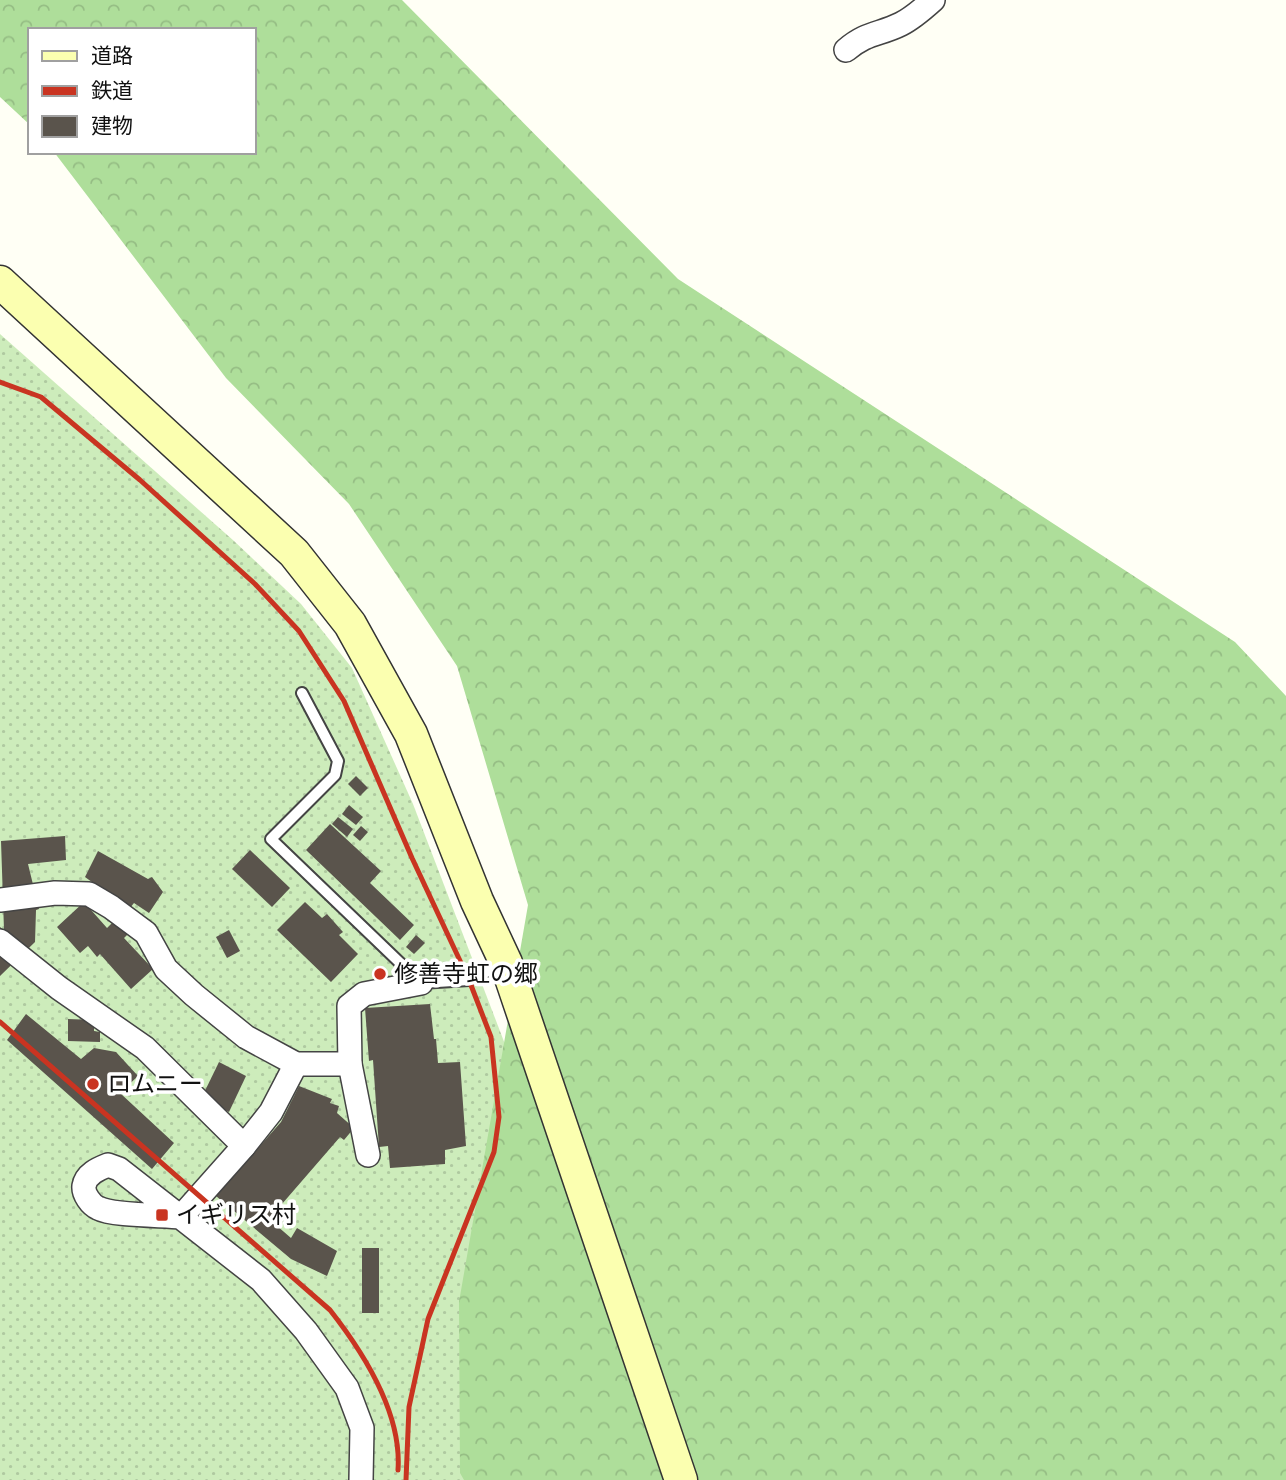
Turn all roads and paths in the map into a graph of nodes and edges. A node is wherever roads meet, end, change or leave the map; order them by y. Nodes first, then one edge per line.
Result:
1 (933, 0) edge
2 (846, 50) dead end
3 (0, 282) edge
4 (302, 692) dead end
5 (0, 900) edge
6 (0, 941) edge
7 (506, 963) junction
8 (421, 984) junction
9 (296, 1064) junction
10 (351, 1064) junction
11 (244, 1146) junction
12 (368, 1155) dead end
13 (361, 1480) edge
14 (681, 1480) edge

1 - 2 street
3 - 7 street
4 - 8 lane
5 - 9 street
6 - 11 street
7 - 8 lane
7 - 14 street
8 - 10 street
9 - 10 street
9 - 11 street
10 - 12 street
11 - 13 street

